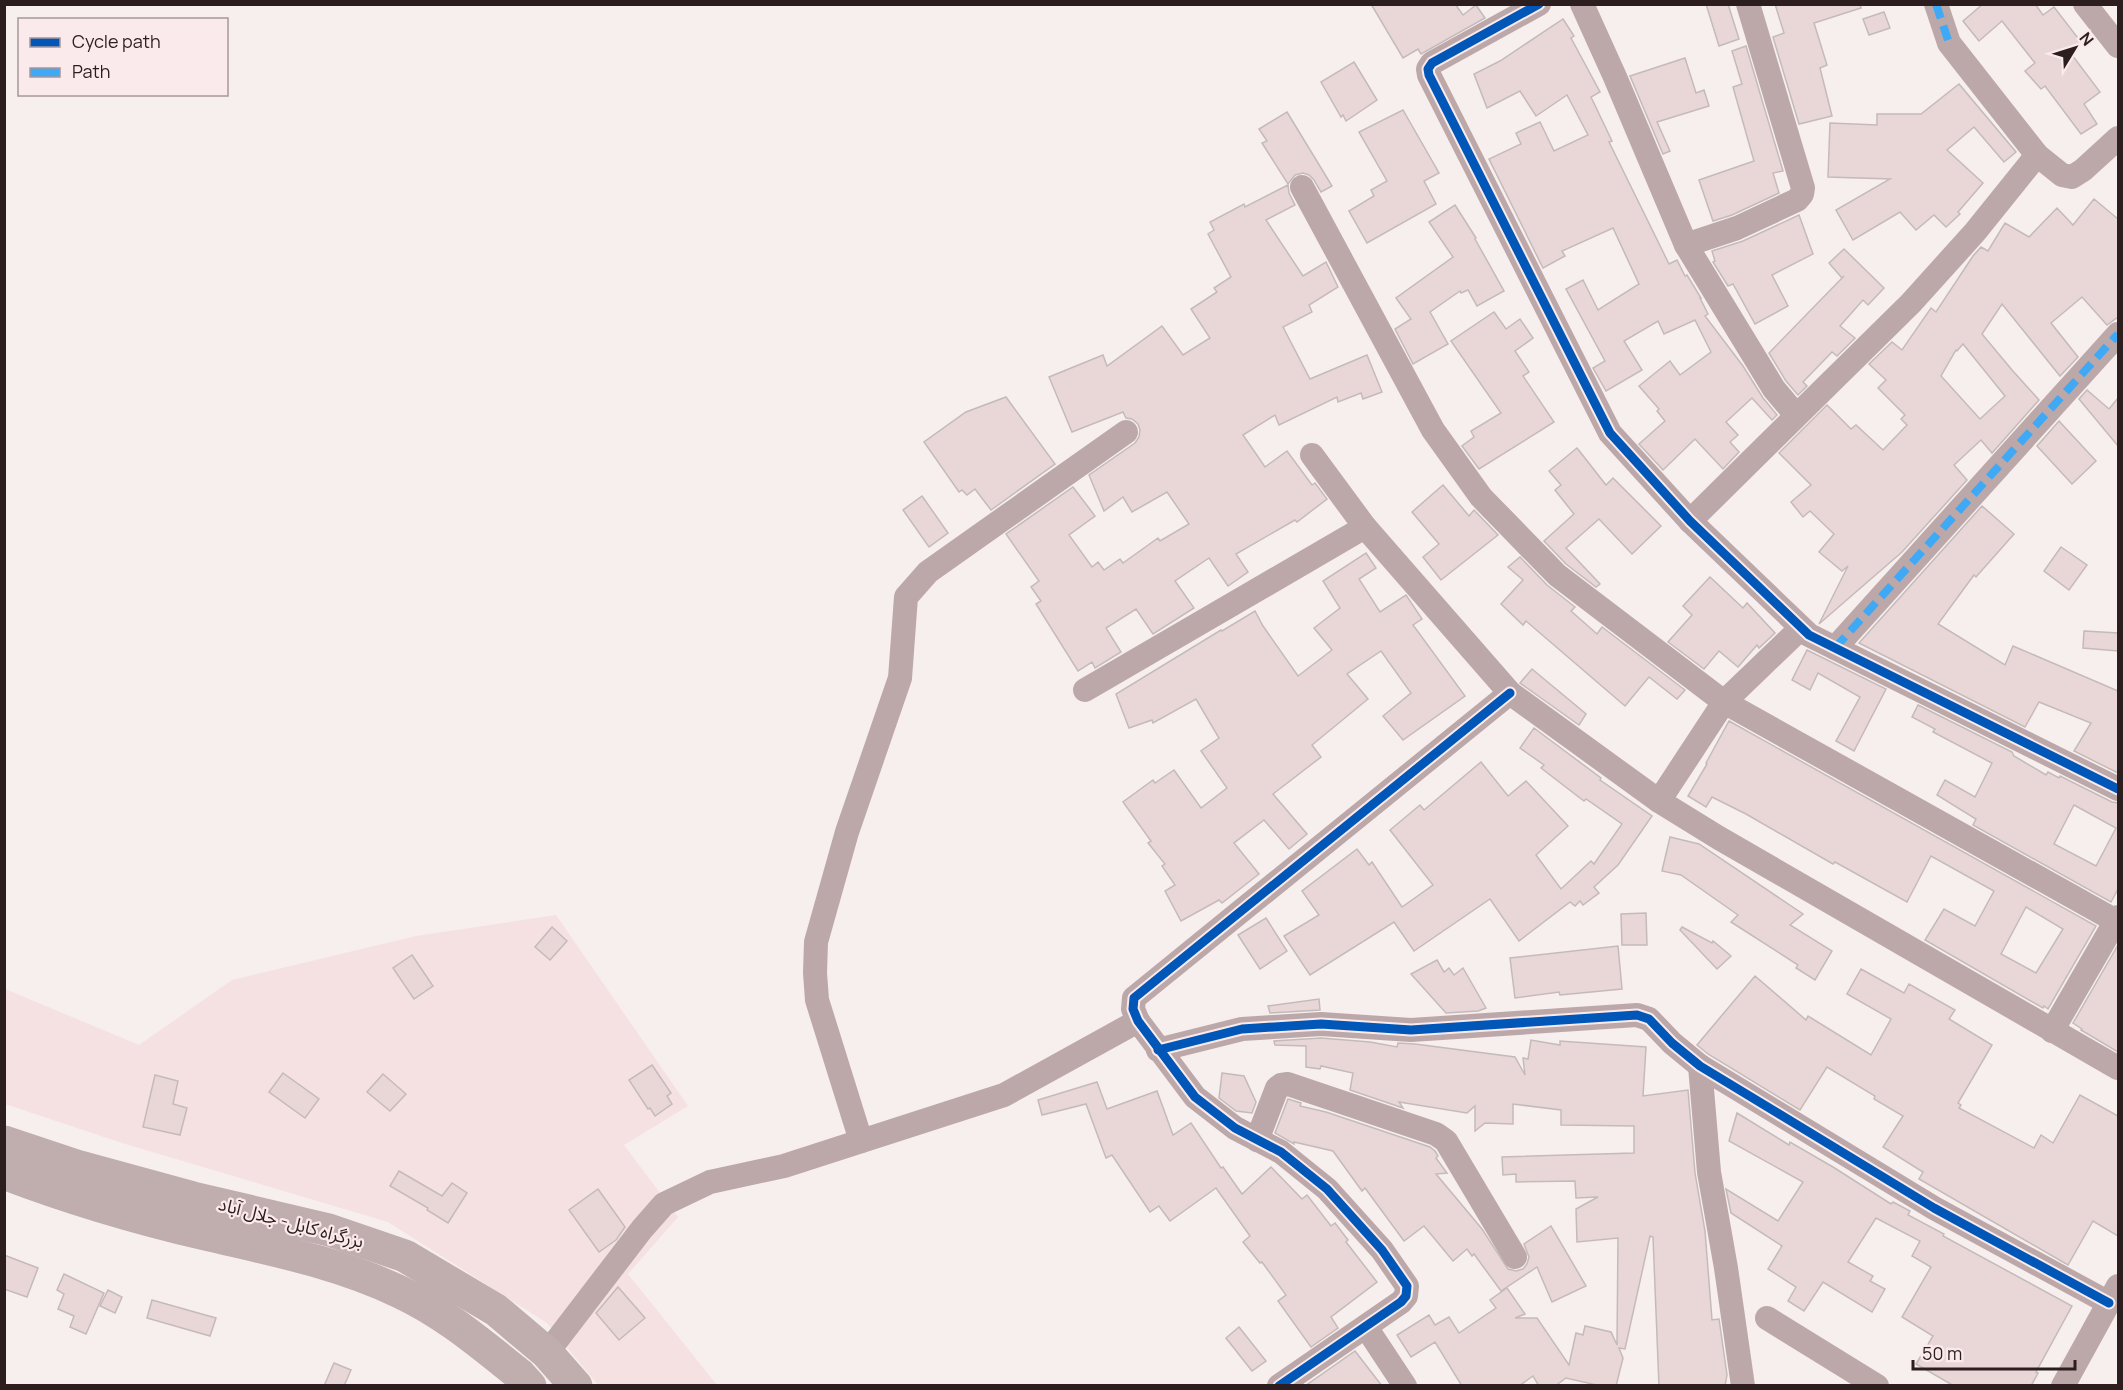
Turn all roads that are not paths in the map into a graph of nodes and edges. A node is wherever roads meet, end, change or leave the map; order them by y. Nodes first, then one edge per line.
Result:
1 (1539, 4) edge
2 (1582, 4) edge
3 (1748, 4) edge
4 (1936, 4) edge
5 (2085, 4) edge
6 (2118, 46) edge
7 (2118, 138) edge
8 (2037, 155) junction
9 (1302, 187) dead end
10 (1686, 245) junction
11 (2117, 337) edge
12 (1796, 415) junction
13 (1126, 432) dead end
14 (1312, 455) dead end
15 (1690, 521) junction
16 (1365, 527) junction
17 (1801, 628) junction
18 (1835, 648) junction
19 (1085, 690) dead end
20 (1510, 693) junction
21 (1724, 702) junction
22 (2118, 789) edge
23 (1659, 801) junction
24 (2117, 919) edge
25 (1138, 1021) junction
26 (2052, 1031) junction
27 (1158, 1050) junction
28 (1700, 1066) junction
29 (2118, 1068) edge
30 (1257, 1140) junction
31 (861, 1141) junction
32 (4, 1142) edge
33 (4, 1173) edge
34 (1515, 1257) dead end
35 (2114, 1294) edge
36 (1767, 1318) dead end
37 (1366, 1327) junction
38 (547, 1353) junction
39 (530, 1386) edge
40 (576, 1386) edge
41 (1279, 1386) edge
42 (1405, 1386) edge
43 (1743, 1386) edge
44 (1877, 1386) edge
45 (2063, 1386) edge

1 - 15 street
2 - 10 street
3 - 10 street
4 - 8 street
5 - 6 street
7 - 8 street
8 - 12 street
9 - 21 street
10 - 12 street
11 - 18 street
12 - 15 street
13 - 31 street
14 - 16 street
15 - 17 street
16 - 19 street
16 - 20 street
17 - 18 street
17 - 21 street
18 - 22 street
20 - 23 street
20 - 25 street
21 - 23 street
21 - 24 street
23 - 26 street
24 - 26 street
25 - 27 street
25 - 31 street
26 - 29 street
27 - 28 street
27 - 30 street
28 - 35 street
28 - 43 street
30 - 34 street
30 - 37 street
31 - 38 street
32 - 38 highway, بزرگراه کابل- جلال آباد
33 - 39 highway, بزرگراه کابل- جلال آباد
35 - 45 street
36 - 44 street
37 - 41 street
37 - 42 street
38 - 40 highway, بزرگراه کابل- جلال آباد

